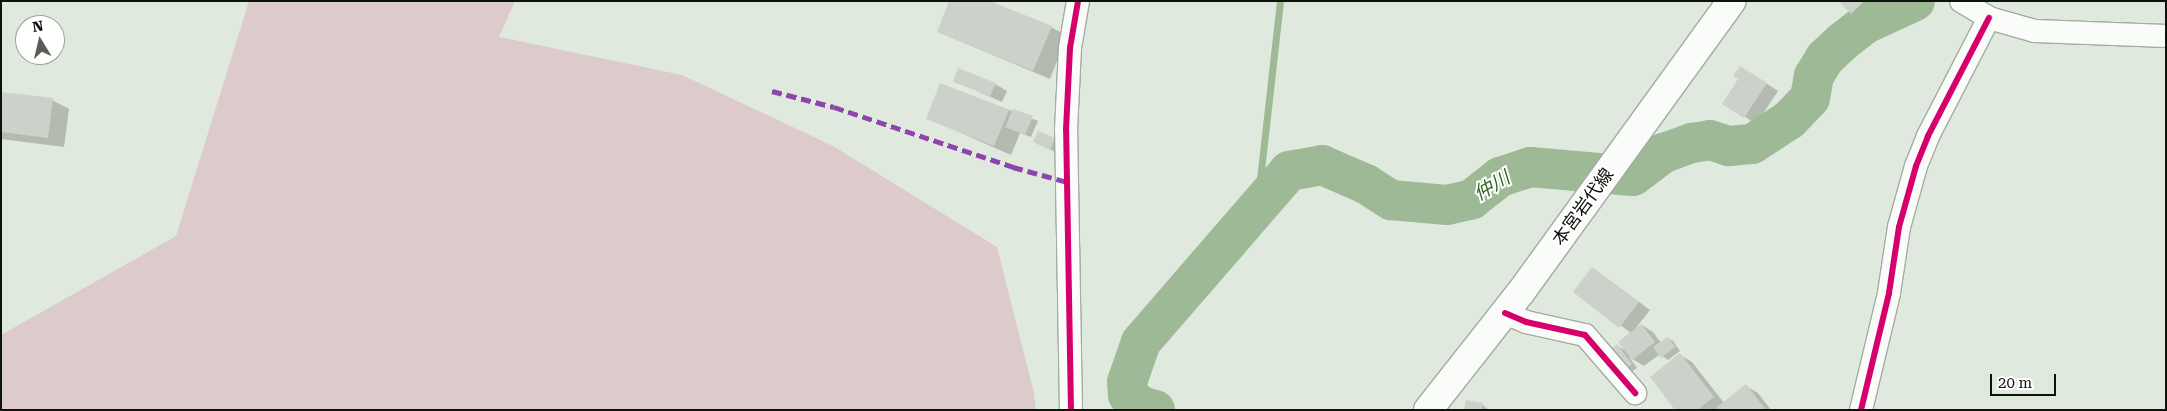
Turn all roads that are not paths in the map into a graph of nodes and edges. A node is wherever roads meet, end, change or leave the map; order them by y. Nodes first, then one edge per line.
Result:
1 (1078, 1) edge
2 (1732, 1) edge
3 (1961, 1) edge
4 (1989, 18) junction
5 (2166, 36) edge
6 (1505, 313) junction
7 (1635, 393) dead end
8 (1071, 410) edge
9 (1428, 410) edge
10 (1861, 410) edge

1 - 8 street
2 - 6 main road, 本宮岩代線
3 - 4 street
4 - 5 street
4 - 10 street
6 - 7 street
6 - 9 main road, 本宮岩代線

